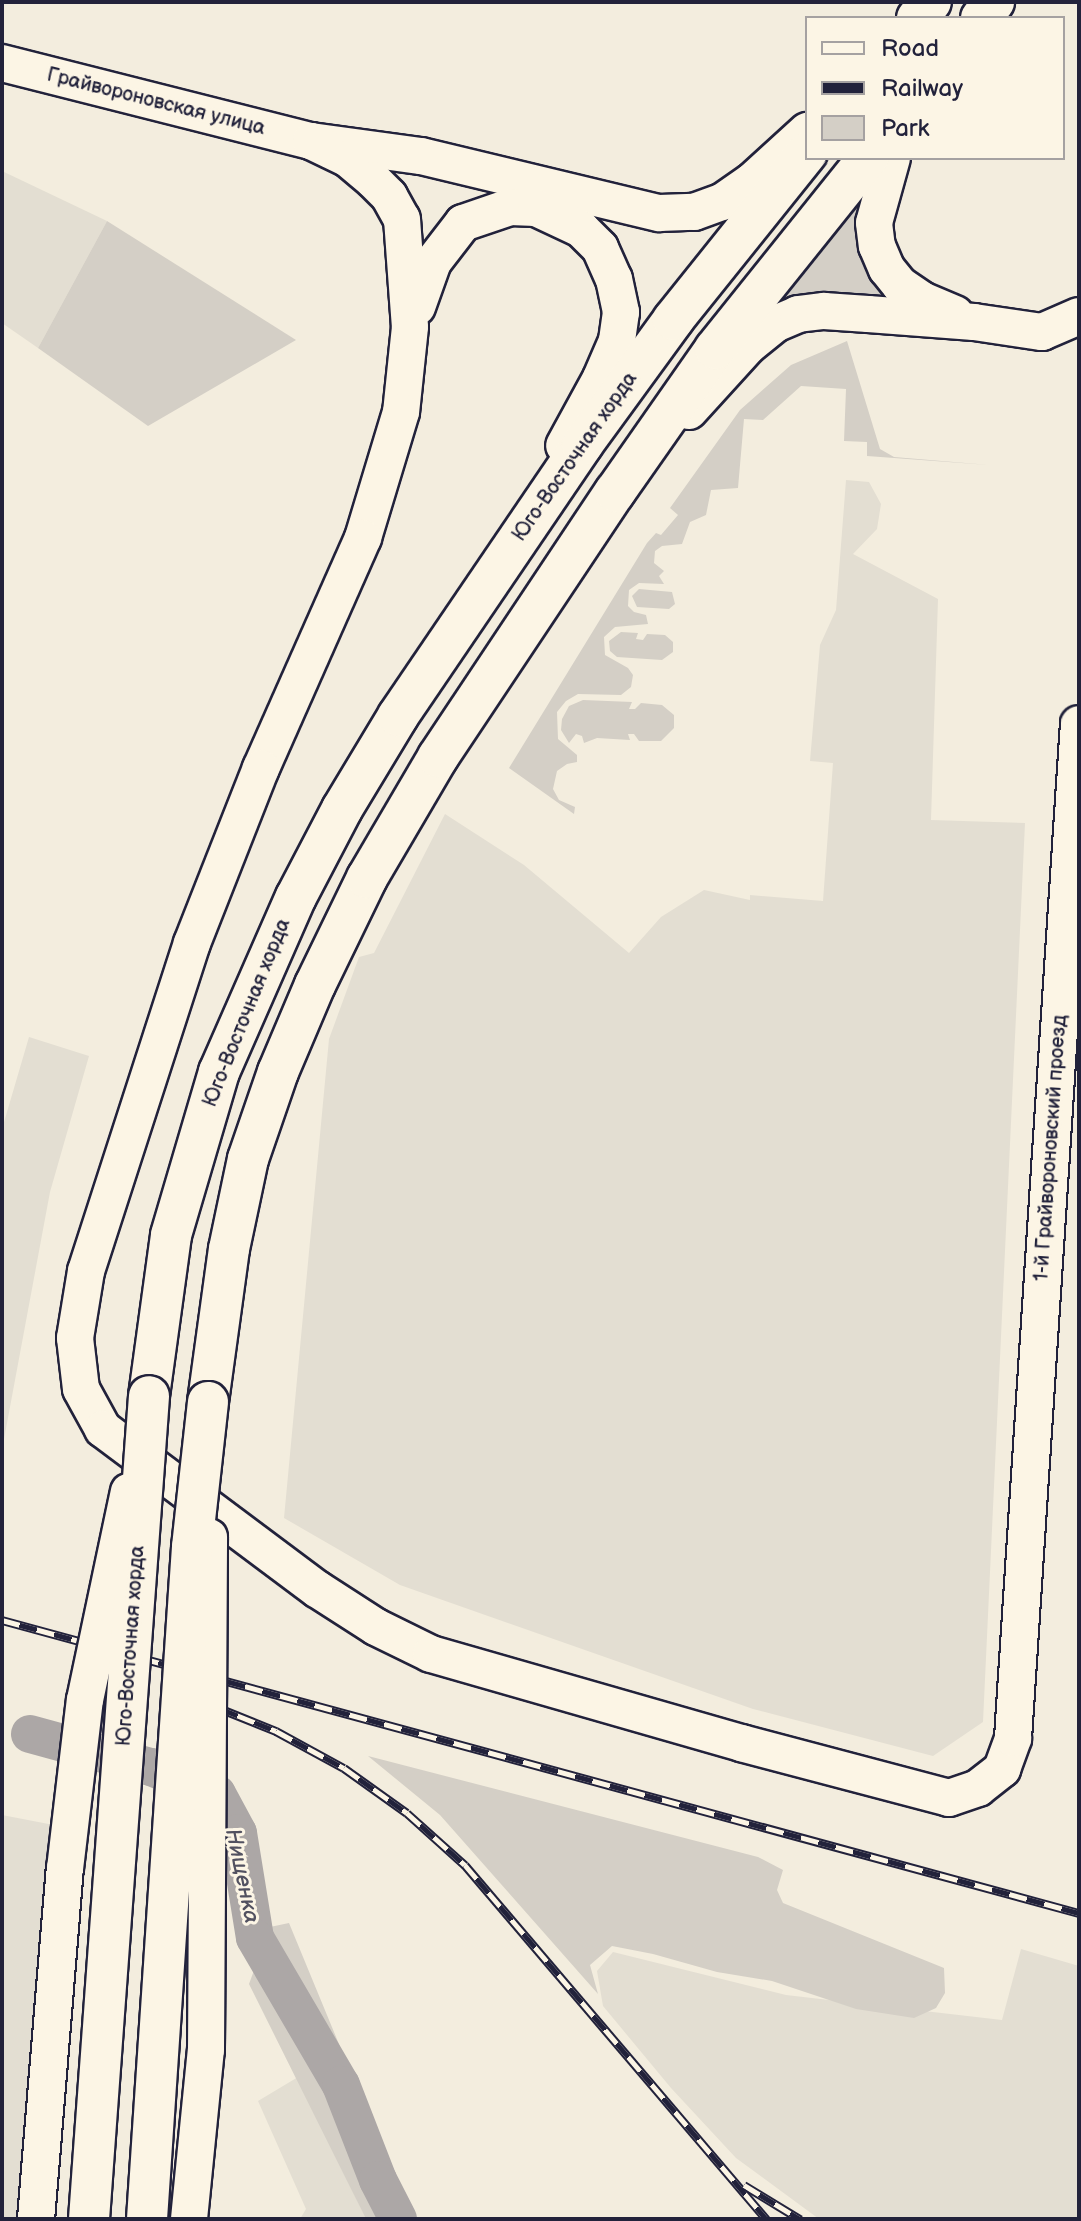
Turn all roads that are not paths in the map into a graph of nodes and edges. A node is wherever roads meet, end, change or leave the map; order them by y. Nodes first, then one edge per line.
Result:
1 (2, 63) edge
2 (805, 133) edge
3 (311, 141) junction
4 (805, 155) edge
5 (866, 160) edge
6 (891, 160) edge
7 (1079, 316) edge
8 (974, 322) junction
9 (410, 327) junction
10 (615, 492) junction
11 (488, 582) junction
12 (1079, 724) edge
13 (149, 1396) junction
14 (208, 1402) junction
15 (36, 2219) edge
16 (89, 2219) edge
17 (147, 2219) edge
18 (189, 2219) edge

1 - 3 main road, Грайвороновская улица
2 - 3 main road
3 - 9 main road
4 - 11 main road, Юго-Восточная хорда
5 - 10 main road
6 - 8 main road
7 - 8 main road
8 - 10 main road
9 - 11 main road
9 - 12 main road, 1-й Грайвороновский проезд
10 - 14 main road
11 - 13 main road, Юго-Восточная хорда
13 - 15 main road, bridge
13 - 16 main road, Юго-Восточная хорда, bridge
14 - 17 main road, bridge
14 - 18 main road, bridge

